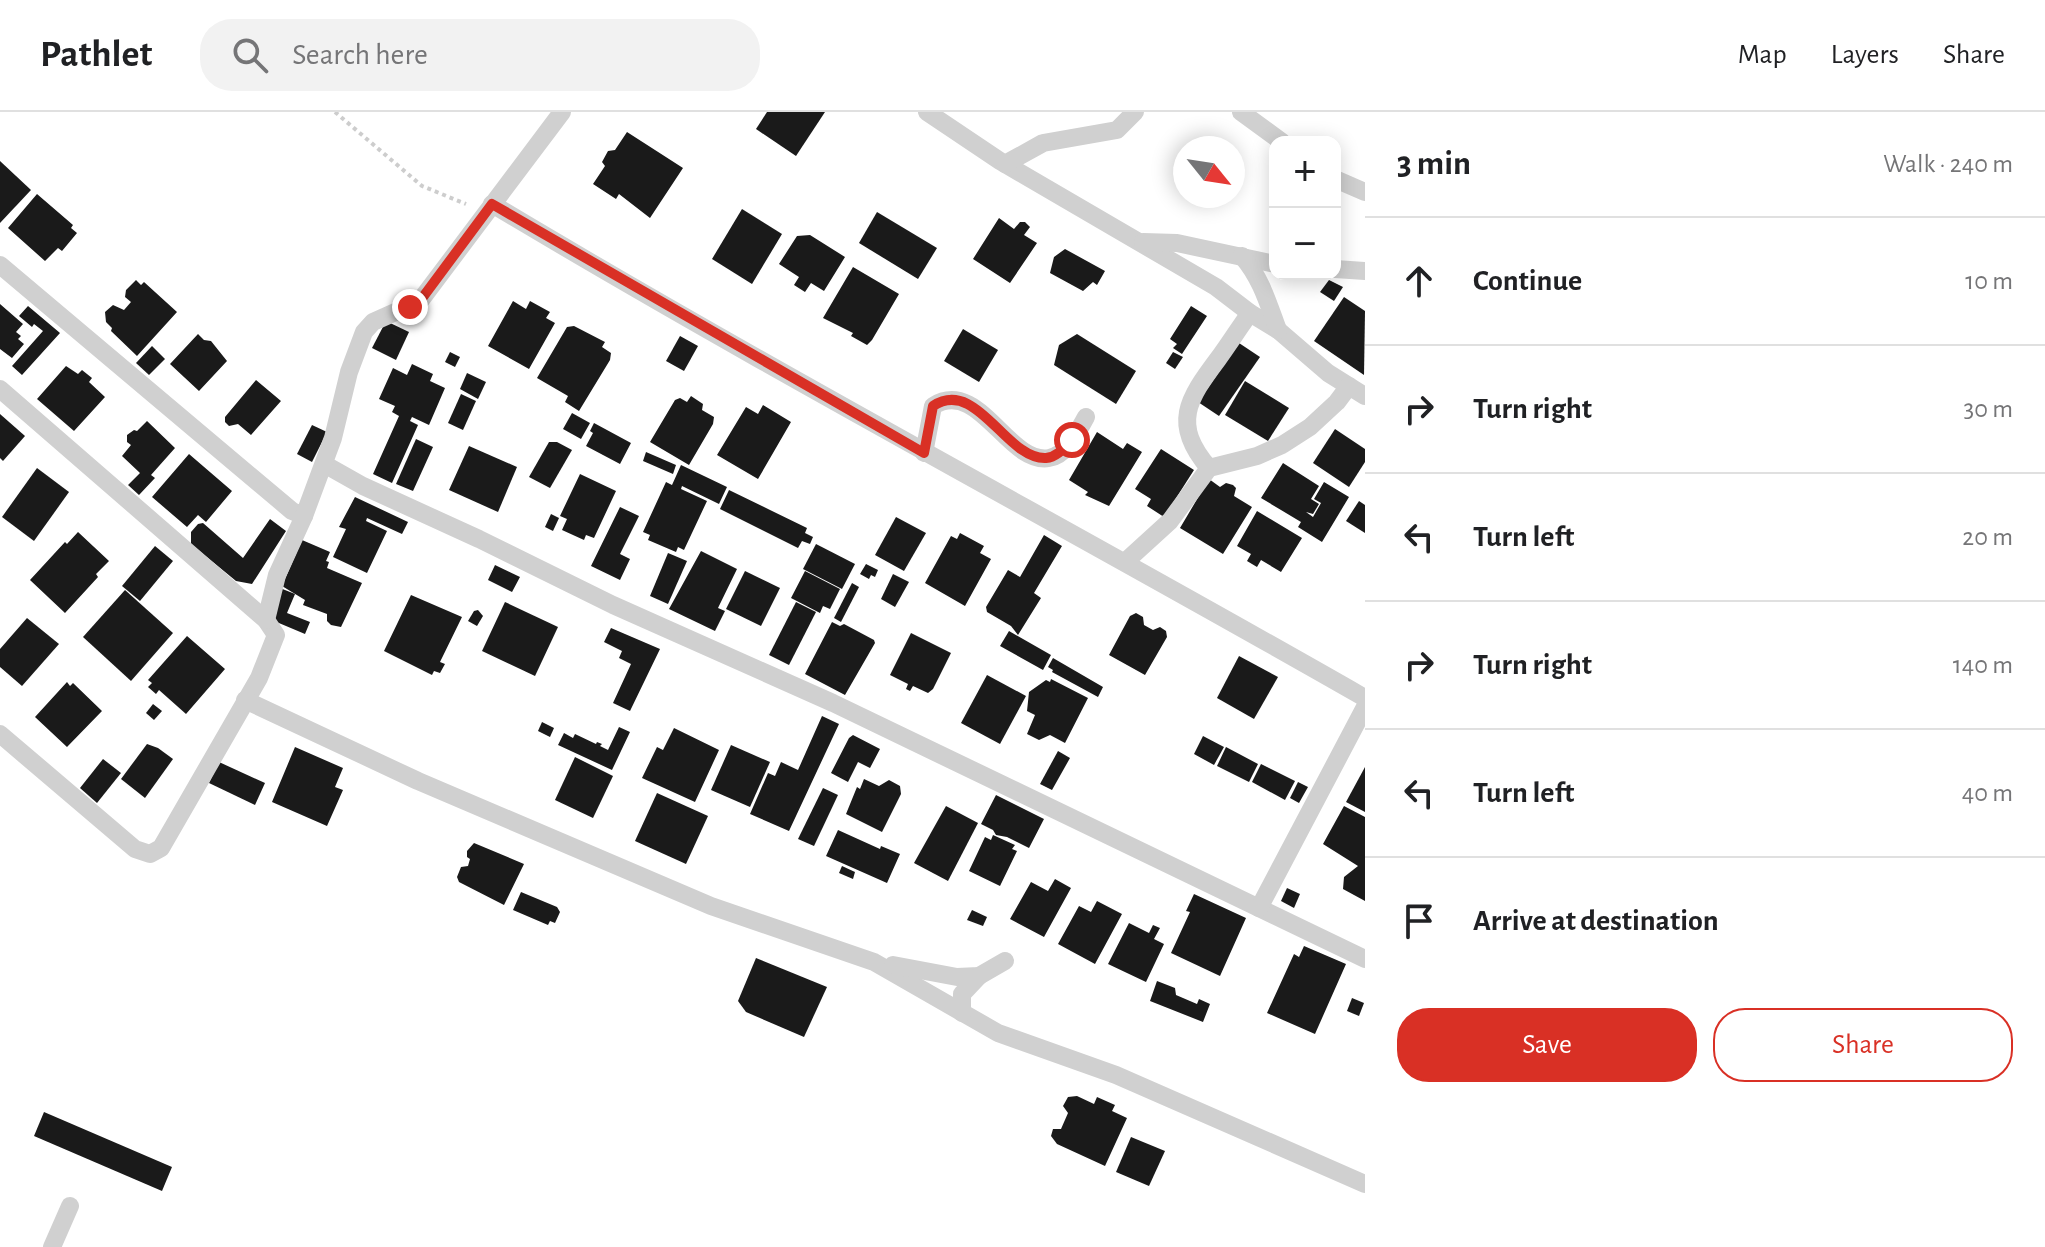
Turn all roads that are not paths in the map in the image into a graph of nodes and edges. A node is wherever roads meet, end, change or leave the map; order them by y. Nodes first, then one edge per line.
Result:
1 (562, 112) edge
2 (927, 112) edge
3 (1135, 112) edge
4 (1241, 112) edge
5 (1274, 136) edge
6 (1005, 164) junction
7 (1341, 182) edge
8 (1365, 192) edge
9 (490, 208) junction
10 (1140, 242) junction
11 (1242, 256) junction
12 (1269, 263) edge
13 (0, 265) edge
14 (1341, 269) edge
15 (1365, 271) edge
16 (1250, 313) junction
17 (1278, 330) junction
18 (1349, 386) junction
19 (0, 389) edge
20 (1365, 396) edge
21 (1086, 417) dead end
22 (924, 453) junction
23 (324, 464) junction
24 (1209, 468) junction
25 (304, 516) junction
26 (1125, 562) junction
27 (266, 620) junction
28 (1365, 698) edge
29 (245, 700) junction
30 (1365, 707) edge
31 (0, 734) edge
32 (1259, 908) junction
33 (1365, 959) edge
34 (1005, 961) dead end
35 (874, 962) junction
36 (979, 976) junction
37 (962, 1013) junction
38 (1365, 1184) edge
39 (70, 1206) dead end
40 (52, 1247) edge

1 - 9 street
2 - 6 street
3 - 6 street
4 - 5 street
6 - 10 street
7 - 8 street
9 - 22 street
9 - 23 street
10 - 11 street
10 - 16 street
11 - 12 street
11 - 17 street
13 - 25 street
14 - 15 street
16 - 17 street
16 - 24 street
17 - 18 street
18 - 20 street
18 - 24 street
19 - 27 street
21 - 22 street
22 - 26 street
23 - 25 street
23 - 32 street
24 - 26 street
25 - 27 street
26 - 28 street
27 - 29 street
29 - 31 street
29 - 35 street
30 - 32 street
32 - 33 street
34 - 36 street
35 - 36 street
35 - 37 street
36 - 37 street
37 - 38 street
39 - 40 street

